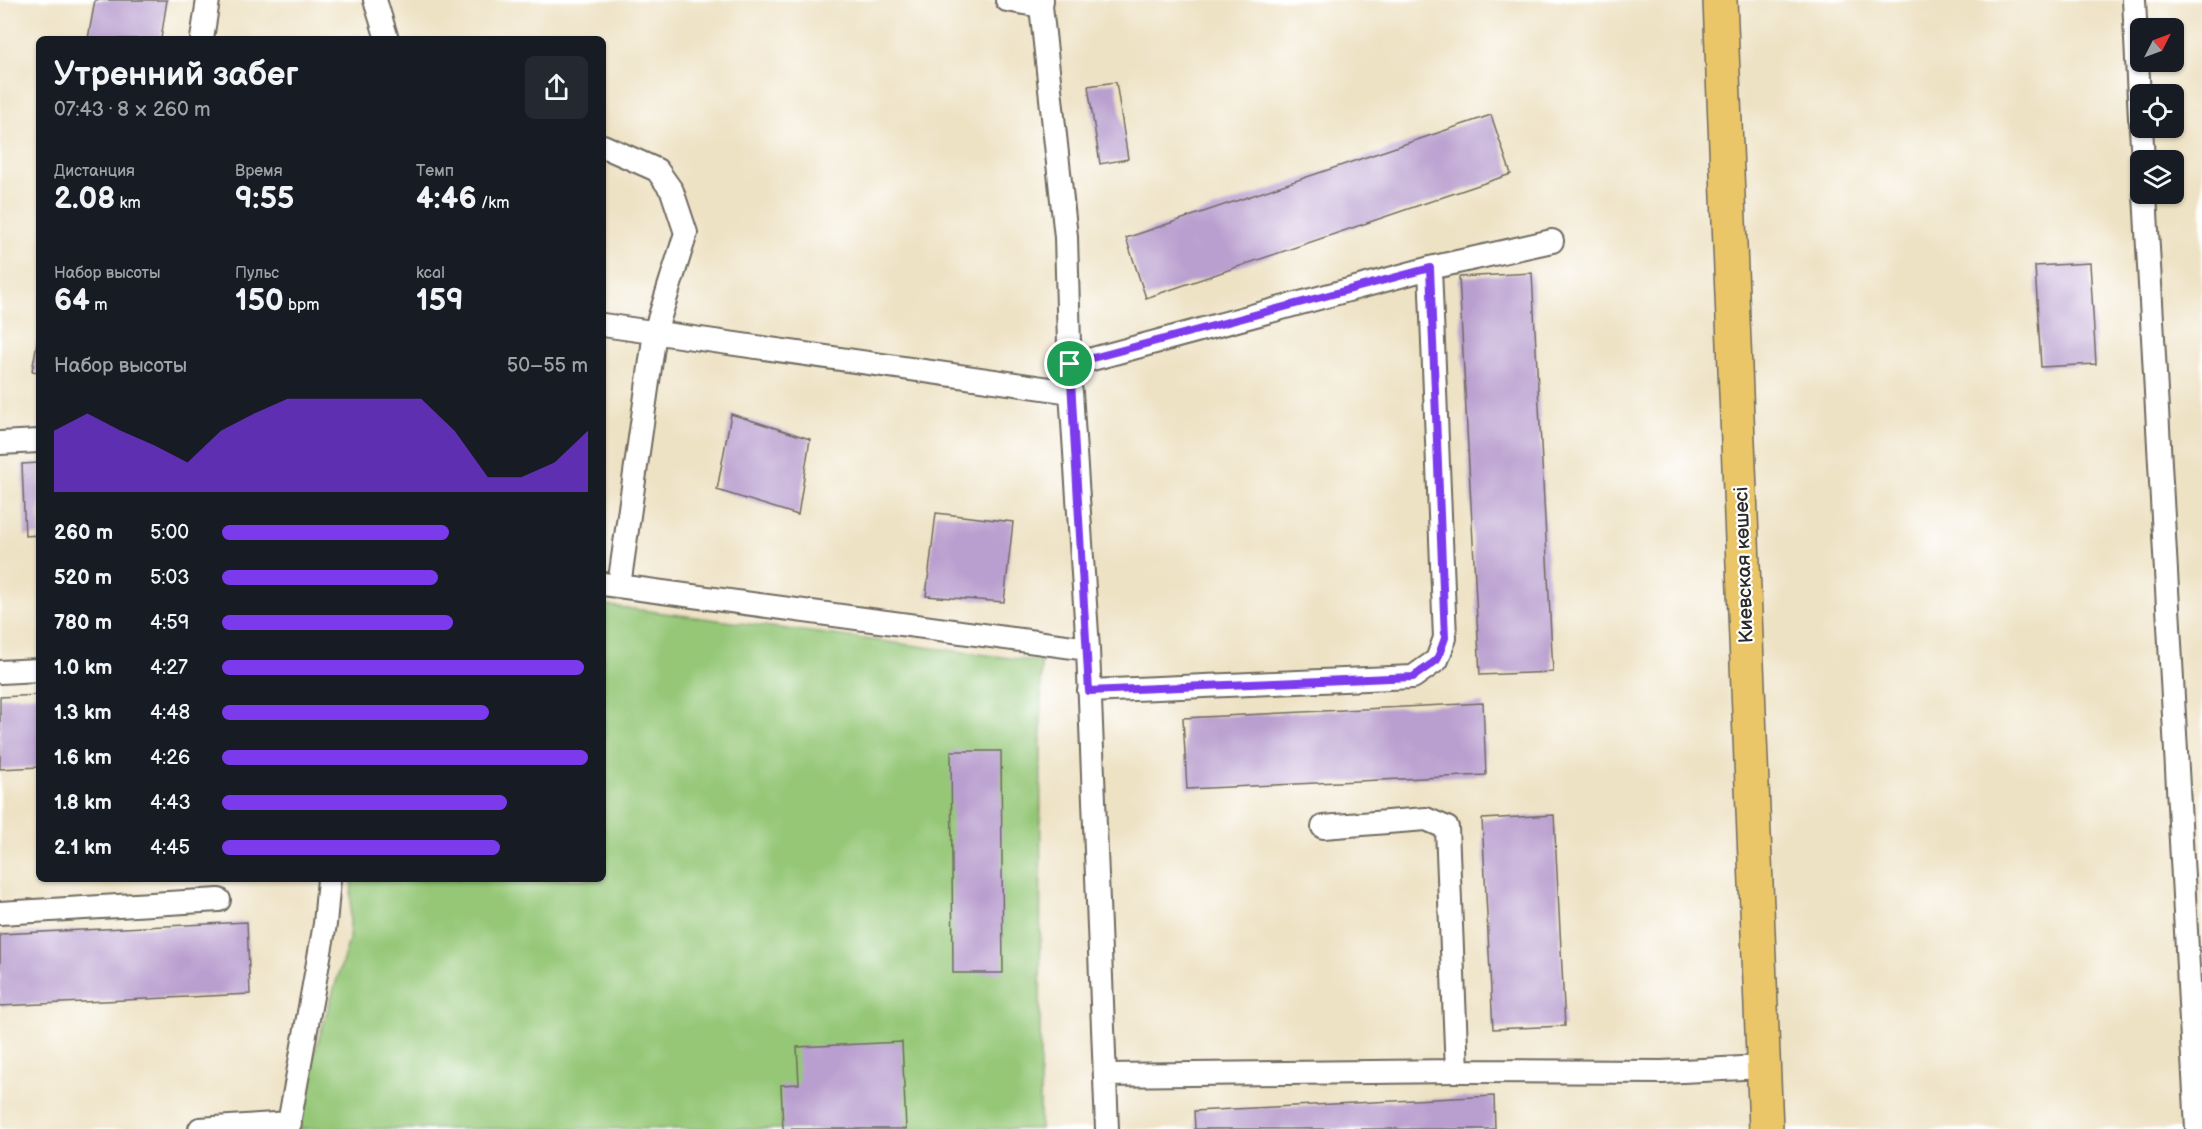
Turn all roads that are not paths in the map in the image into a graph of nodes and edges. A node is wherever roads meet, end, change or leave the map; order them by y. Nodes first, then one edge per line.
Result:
1 (208, 0) edge
2 (375, 0) edge
3 (1007, 0) edge
4 (1720, 0) edge
5 (2134, 0) edge
6 (1042, 3) edge
7 (202, 36) edge
8 (386, 36) edge
9 (2138, 84) edge
10 (606, 147) edge
11 (2146, 204) edge
12 (1552, 241) dead end
13 (1430, 268) junction
14 (606, 324) edge
15 (655, 332) junction
16 (1070, 364) junction
17 (1071, 392) junction
18 (36, 441) edge
19 (0, 443) edge
20 (611, 585) edge
21 (1088, 649) junction
22 (36, 670) edge
23 (0, 672) edge
24 (1089, 691) junction
25 (1323, 827) dead end
26 (329, 882) edge
27 (219, 900) dead end
28 (0, 913) edge
29 (1763, 1067) junction
30 (1457, 1071) junction
31 (1105, 1075) junction
32 (289, 1126) edge
33 (200, 1129) edge
34 (1107, 1129) edge
35 (1766, 1129) edge
36 (2197, 1129) edge

1 - 7 lane
2 - 8 lane
3 - 6 lane
4 - 29 highway, Киевская көшесі
5 - 9 lane
6 - 16 lane
10 - 15 lane
11 - 36 lane
12 - 13 lane
13 - 16 lane
13 - 24 lane
14 - 15 lane
15 - 17 lane
15 - 20 lane
16 - 17 lane
17 - 21 lane
18 - 19 lane
20 - 21 lane
21 - 24 lane
22 - 23 lane
24 - 31 lane
25 - 30 lane
26 - 32 lane
27 - 28 lane
29 - 30 lane
29 - 35 highway, Киевская көшесі
30 - 31 lane
31 - 34 lane
32 - 33 lane

